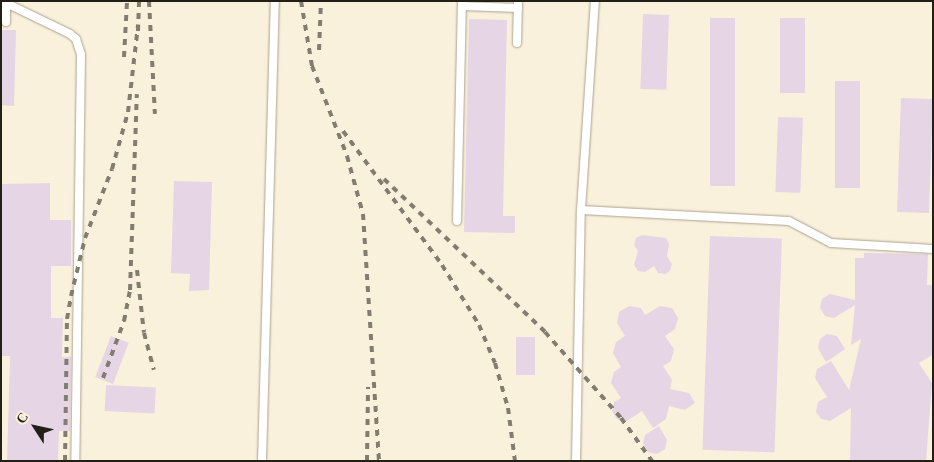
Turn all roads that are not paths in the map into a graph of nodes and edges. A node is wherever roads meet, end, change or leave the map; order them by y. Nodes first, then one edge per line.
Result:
1 (275, 1) edge
2 (595, 1) edge
3 (6, 2) edge
4 (462, 3) edge
5 (518, 5) edge
6 (6, 22) dead end
7 (517, 43) dead end
8 (581, 210) junction
9 (458, 221) dead end
10 (933, 249) edge
11 (76, 461) edge
12 (262, 461) edge
13 (576, 461) edge

1 - 12 lane
2 - 8 lane
3 - 6 lane
3 - 11 lane
4 - 5 lane
4 - 9 lane
5 - 7 lane
8 - 10 lane
8 - 13 lane

